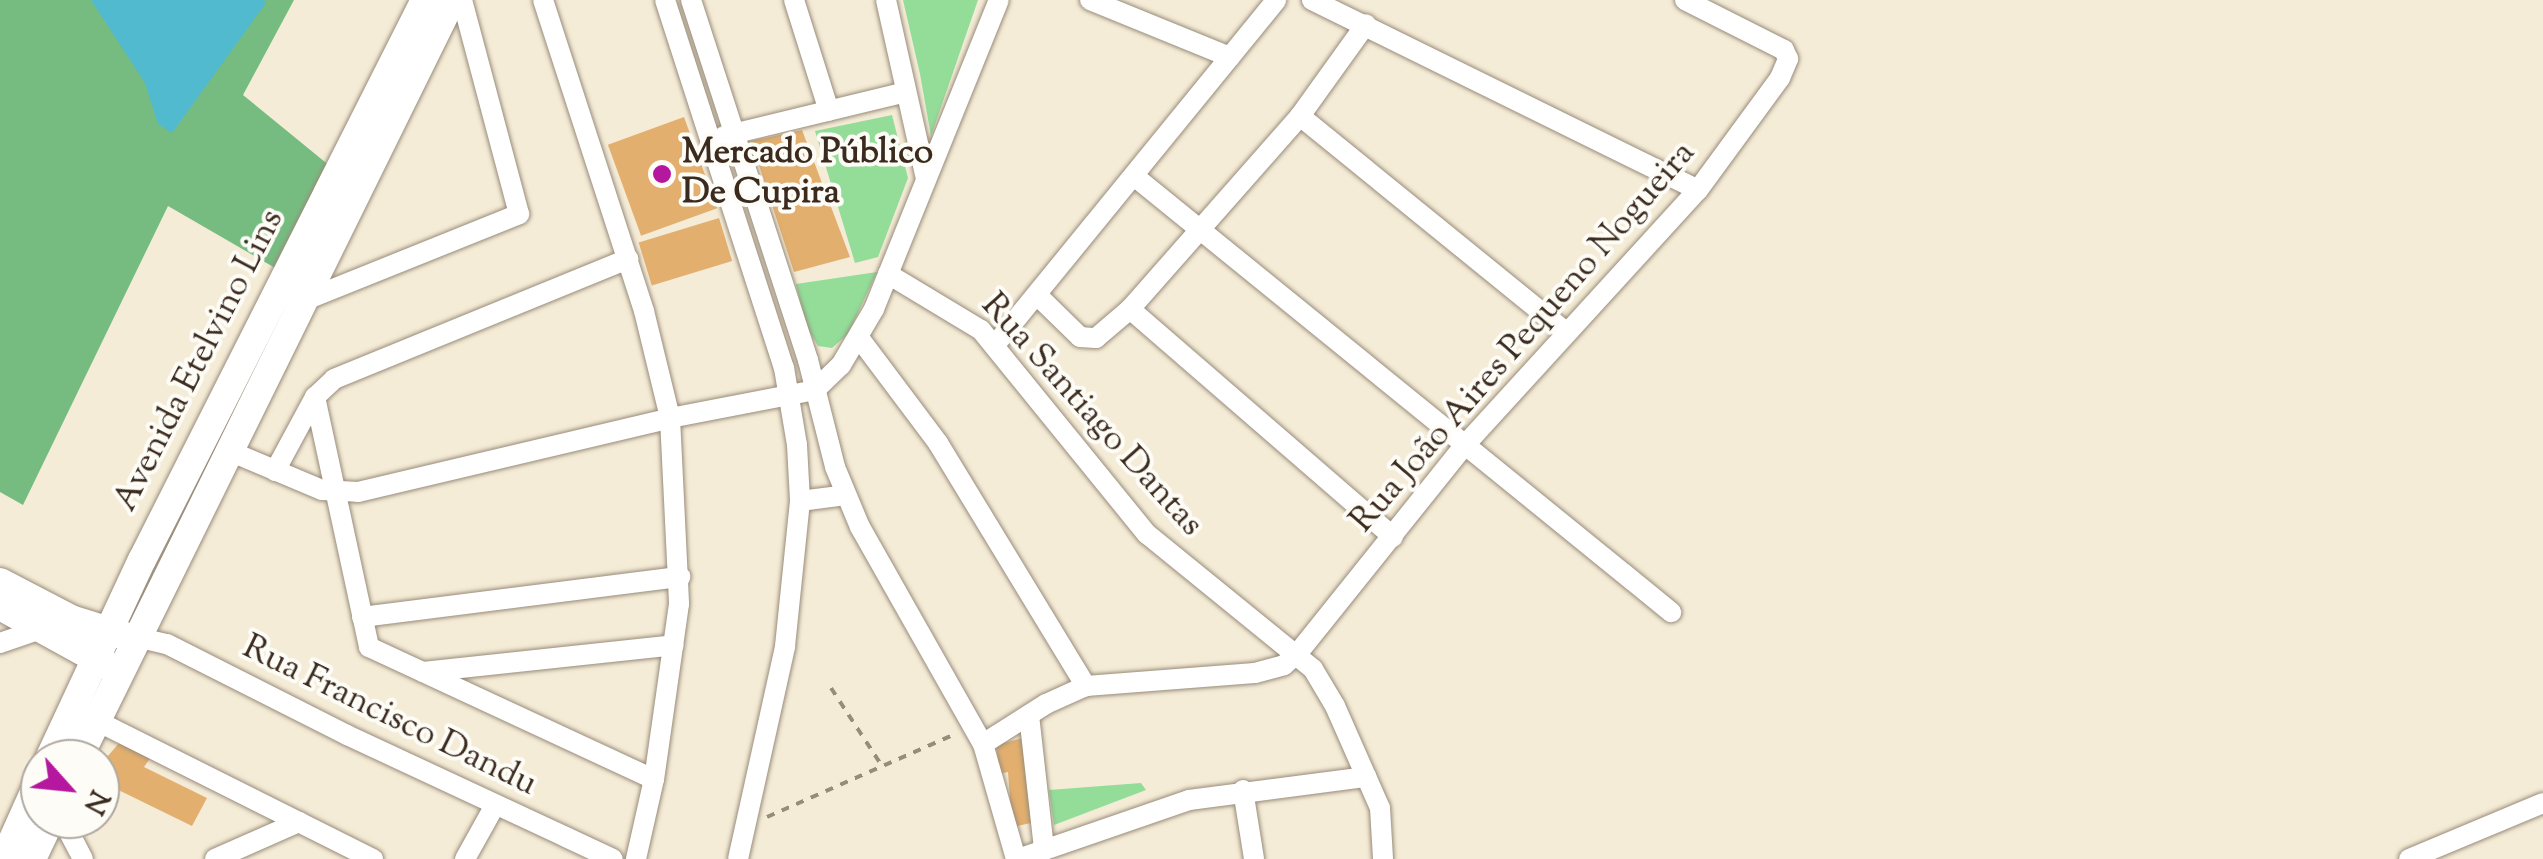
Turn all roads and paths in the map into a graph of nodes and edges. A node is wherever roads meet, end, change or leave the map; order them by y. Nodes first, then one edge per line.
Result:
1 (426, 0) edge
2 (452, 0) edge
3 (462, 0) edge
4 (543, 0) edge
5 (665, 0) edge
6 (691, 0) edge
7 (794, 0) edge
8 (886, 0) edge
9 (998, 0) edge
10 (1090, 0) edge
11 (1276, 0) edge
12 (1312, 0) edge
13 (1685, 0) edge
14 (1366, 24) junction
15 (1230, 57) junction
16 (906, 92) junction
17 (828, 111) junction
18 (1300, 116) junction
19 (735, 133) junction
20 (709, 141) junction
21 (1134, 176) junction
22 (926, 180) junction
23 (1698, 190) junction
24 (334, 207) junction
25 (1201, 229) junction
26 (628, 259) junction
27 (888, 274) junction
28 (1037, 295) junction
29 (302, 301) junction
30 (1130, 309) junction
31 (1566, 332) junction
32 (860, 338) junction
33 (995, 345) junction
34 (815, 390) junction
35 (315, 396) junction
36 (791, 396) junction
37 (670, 418) junction
38 (1463, 447) junction
39 (227, 450) junction
40 (275, 471) junction
41 (191, 493) junction
42 (339, 493) junction
43 (846, 495) junction
44 (800, 502) junction
45 (1393, 537) junction
46 (680, 578) junction
47 (0, 582) edge
48 (0, 606) edge
49 (1672, 612) dead end
50 (362, 617) junction
51 (41, 629) junction
52 (0, 643) edge
53 (674, 645) junction
54 (115, 650) junction
55 (1298, 653) junction
56 (421, 673) junction
57 (1086, 686) junction
58 (831, 688) dead end
59 (1028, 715) junction
60 (95, 720) junction
61 (978, 735) junction
62 (61, 739) edge
63 (87, 739) edge
64 (882, 766) junction
65 (1367, 777) junction
66 (654, 779) junction
67 (1243, 790) junction
68 (2543, 803) edge
69 (496, 805) junction
70 (299, 822) junction
71 (20, 823) edge
72 (745, 827) junction
73 (1044, 849) junction
74 (4, 859) edge
75 (216, 859) edge
76 (373, 859) edge
77 (465, 859) edge
78 (614, 859) edge
79 (636, 859) edge
80 (738, 859) edge
81 (1017, 859) edge
82 (1254, 859) edge
83 (1383, 859) edge
84 (2409, 859) edge

1 - 24 main road, Avenida Etelvino Lins
2 - 24 main road, Avenida Etelvino Lins
3 - 29 street
4 - 26 street
5 - 20 street
6 - 19 street
7 - 17 street
8 - 16 street
9 - 22 street
10 - 15 street
11 - 15 street
12 - 14 street
13 - 23 street, Rua João Aires Pequeno Nogueira
14 - 18 street
14 - 23 street
15 - 21 street
16 - 17 street
16 - 22 street
17 - 19 street
18 - 25 street
18 - 31 street
19 - 20 street
19 - 34 street
20 - 36 street
21 - 25 street
21 - 28 street
22 - 27 street
23 - 31 street, Rua João Aires Pequeno Nogueira
24 - 29 main road, Avenida Etelvino Lins
24 - 41 main road, Avenida Etelvino Lins
25 - 30 street
25 - 38 street
26 - 35 street
26 - 37 street
27 - 32 street
27 - 33 street, Rua Santiago Dantas
28 - 30 street
28 - 33 street
29 - 39 main road, Avenida Etelvino Lins
30 - 45 street
31 - 38 street, Rua João Aires Pequeno Nogueira
32 - 34 street
32 - 57 street
33 - 55 street, Rua Santiago Dantas
34 - 36 street
34 - 43 street
35 - 40 street
35 - 42 street
36 - 37 street
36 - 44 street
37 - 42 street
37 - 46 street
38 - 45 street, Rua João Aires Pequeno Nogueira
38 - 49 street
39 - 40 street
39 - 41 main road, Avenida Etelvino Lins
40 - 42 street
41 - 54 main road, Avenida Etelvino Lins
42 - 50 street
43 - 44 street
43 - 61 street
44 - 72 street
45 - 55 street, Rua João Aires Pequeno Nogueira
46 - 50 street
46 - 53 street
47 - 54 main road
48 - 51 main road
50 - 56 street
51 - 52 street
51 - 54 main road
53 - 56 street
53 - 66 street
54 - 60 main road, Avenida Etelvino Lins
54 - 62 main road, Avenida Etelvino Lins
54 - 69 street, Rua Francisco Dandu
55 - 57 street
55 - 65 street, Rua Santiago Dantas
56 - 66 street
57 - 59 street
58 - 64 path
59 - 61 street
59 - 73 street
60 - 63 main road, Avenida Etelvino Lins
60 - 70 street
61 - 64 path
61 - 81 street
64 - 72 path
65 - 67 street
65 - 83 street, Rua Santiago Dantas
66 - 79 street
67 - 73 street
67 - 82 street
68 - 84 street
69 - 77 street
69 - 78 street, Rua Francisco Dandu
70 - 75 street
70 - 76 street
71 - 74 main road
72 - 80 street
73 - 81 street

